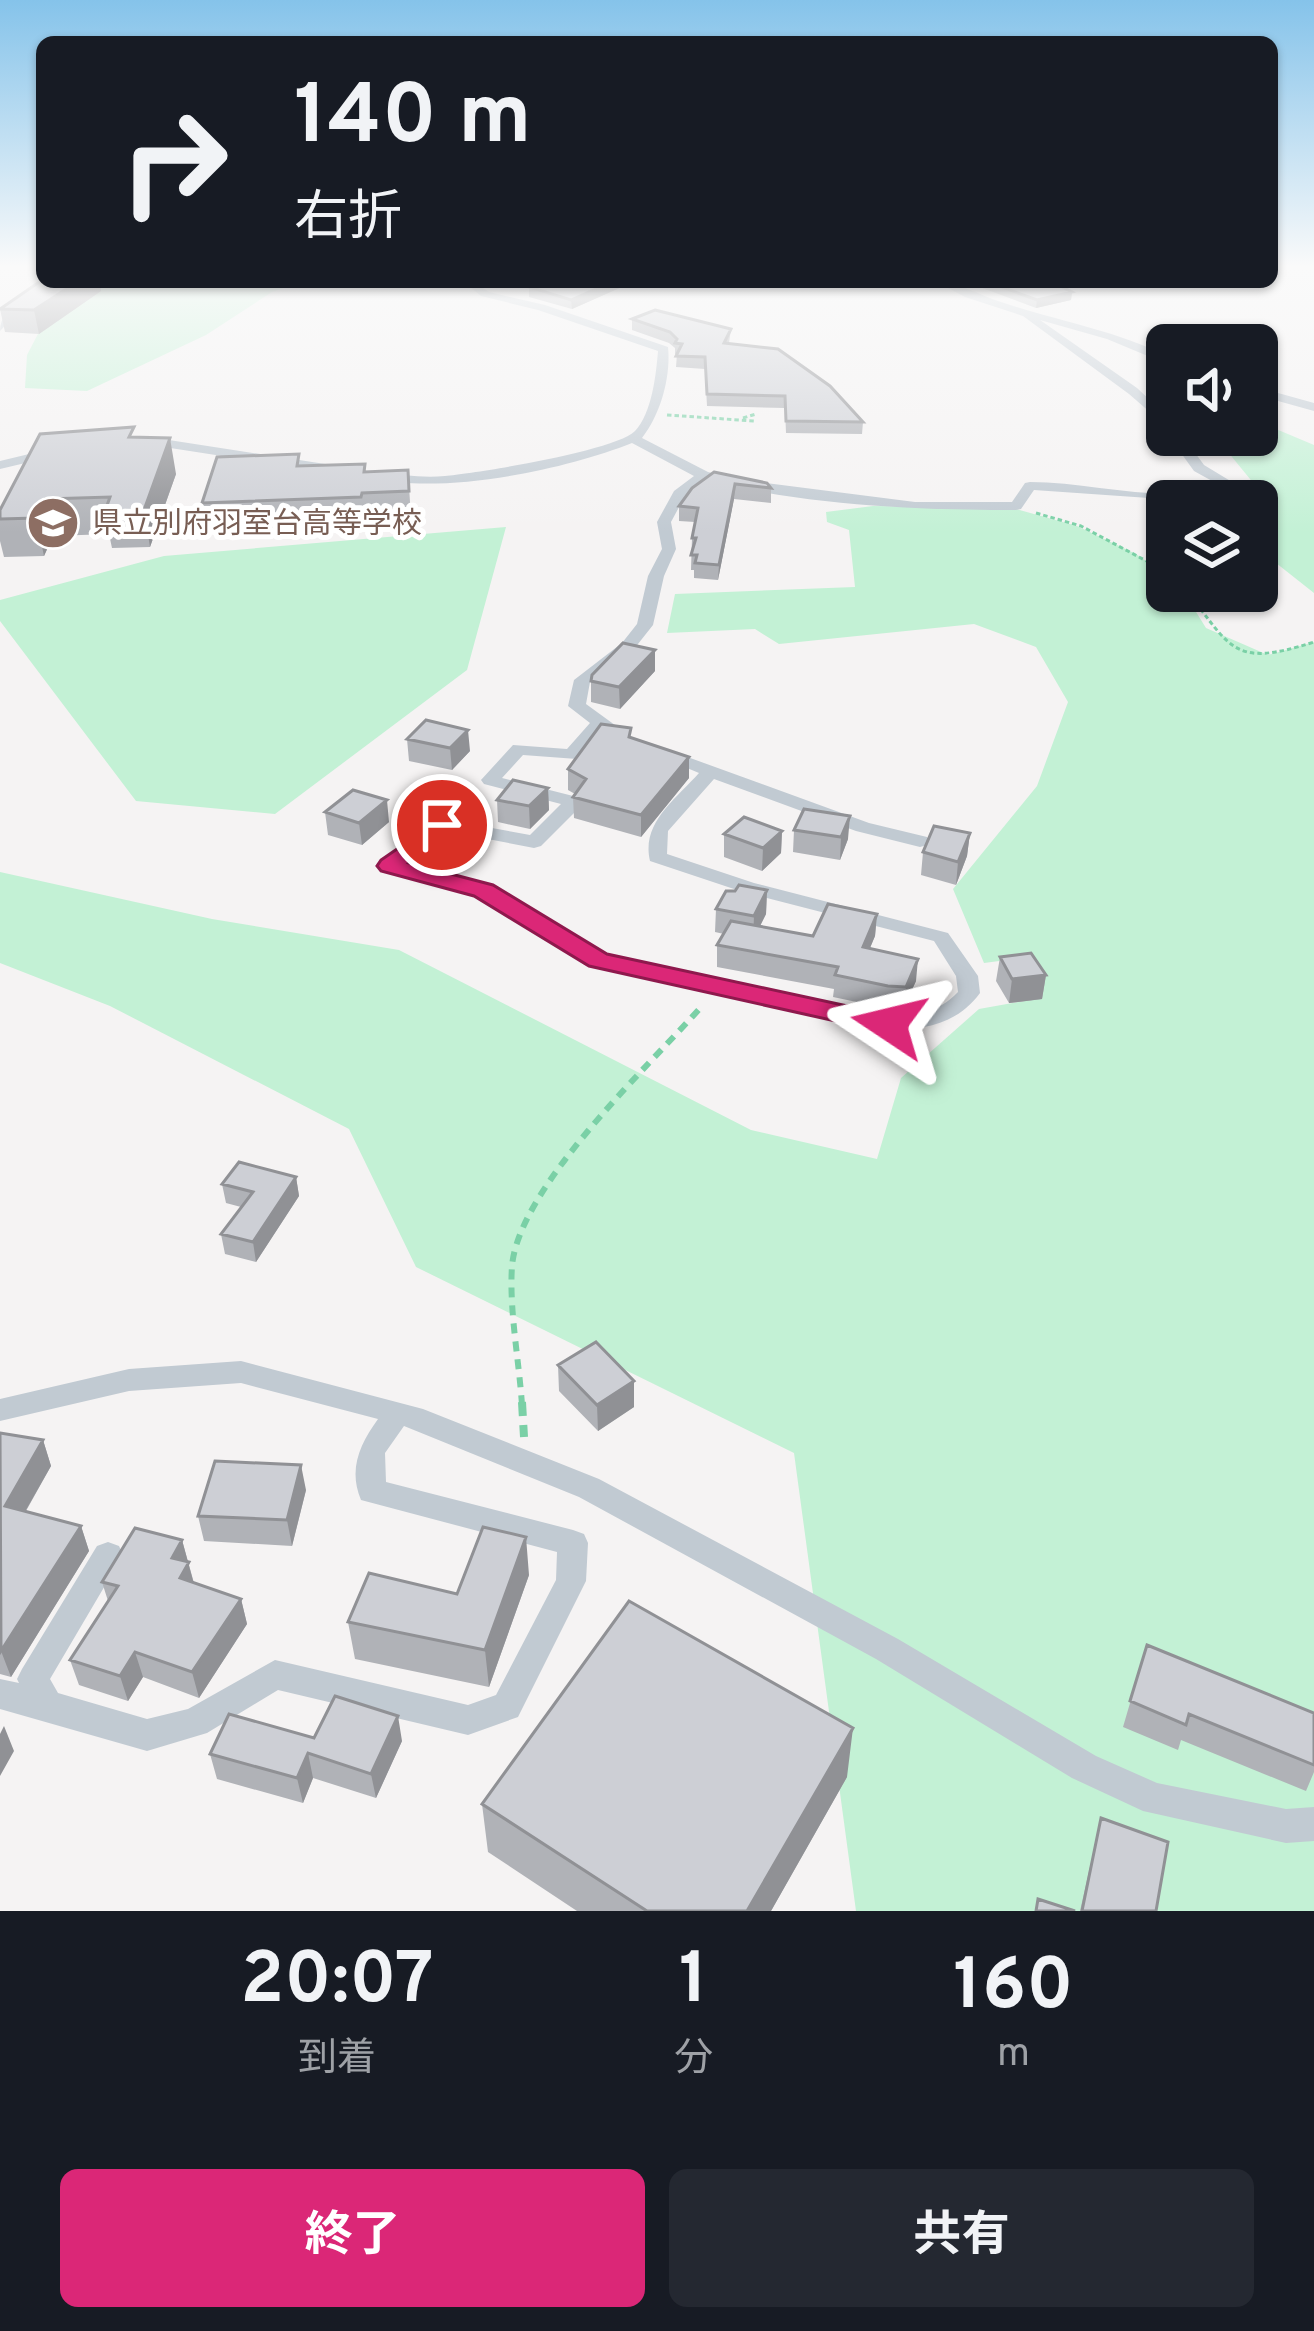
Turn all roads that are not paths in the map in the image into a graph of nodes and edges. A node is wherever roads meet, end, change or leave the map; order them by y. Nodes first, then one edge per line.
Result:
1 (664, 355) edge
2 (1083, 355) edge
3 (1278, 397) edge
4 (1146, 403) edge
5 (1314, 407) edge
6 (128, 439) edge
7 (634, 439) junction
8 (66, 449) edge
9 (1190, 456) edge
10 (0, 465) edge
11 (347, 471) edge
12 (369, 475) edge
13 (703, 475) junction
14 (600, 722) junction
15 (708, 774) junction
16 (920, 841) dead end
17 (0, 1410) edge
18 (398, 1414) junction
19 (108, 1555) dead end
20 (0, 1694) edge
21 (47, 1705) junction
22 (1314, 1825) edge

1 - 7 street
2 - 4 street
3 - 5 street
6 - 11 street
7 - 12 street
7 - 13 street
8 - 10 street
9 - 13 street
13 - 14 street
14 - 15 street
14 - 15 street
15 - 16 street
17 - 18 street
18 - 21 street
18 - 22 street
19 - 21 street
20 - 21 street

